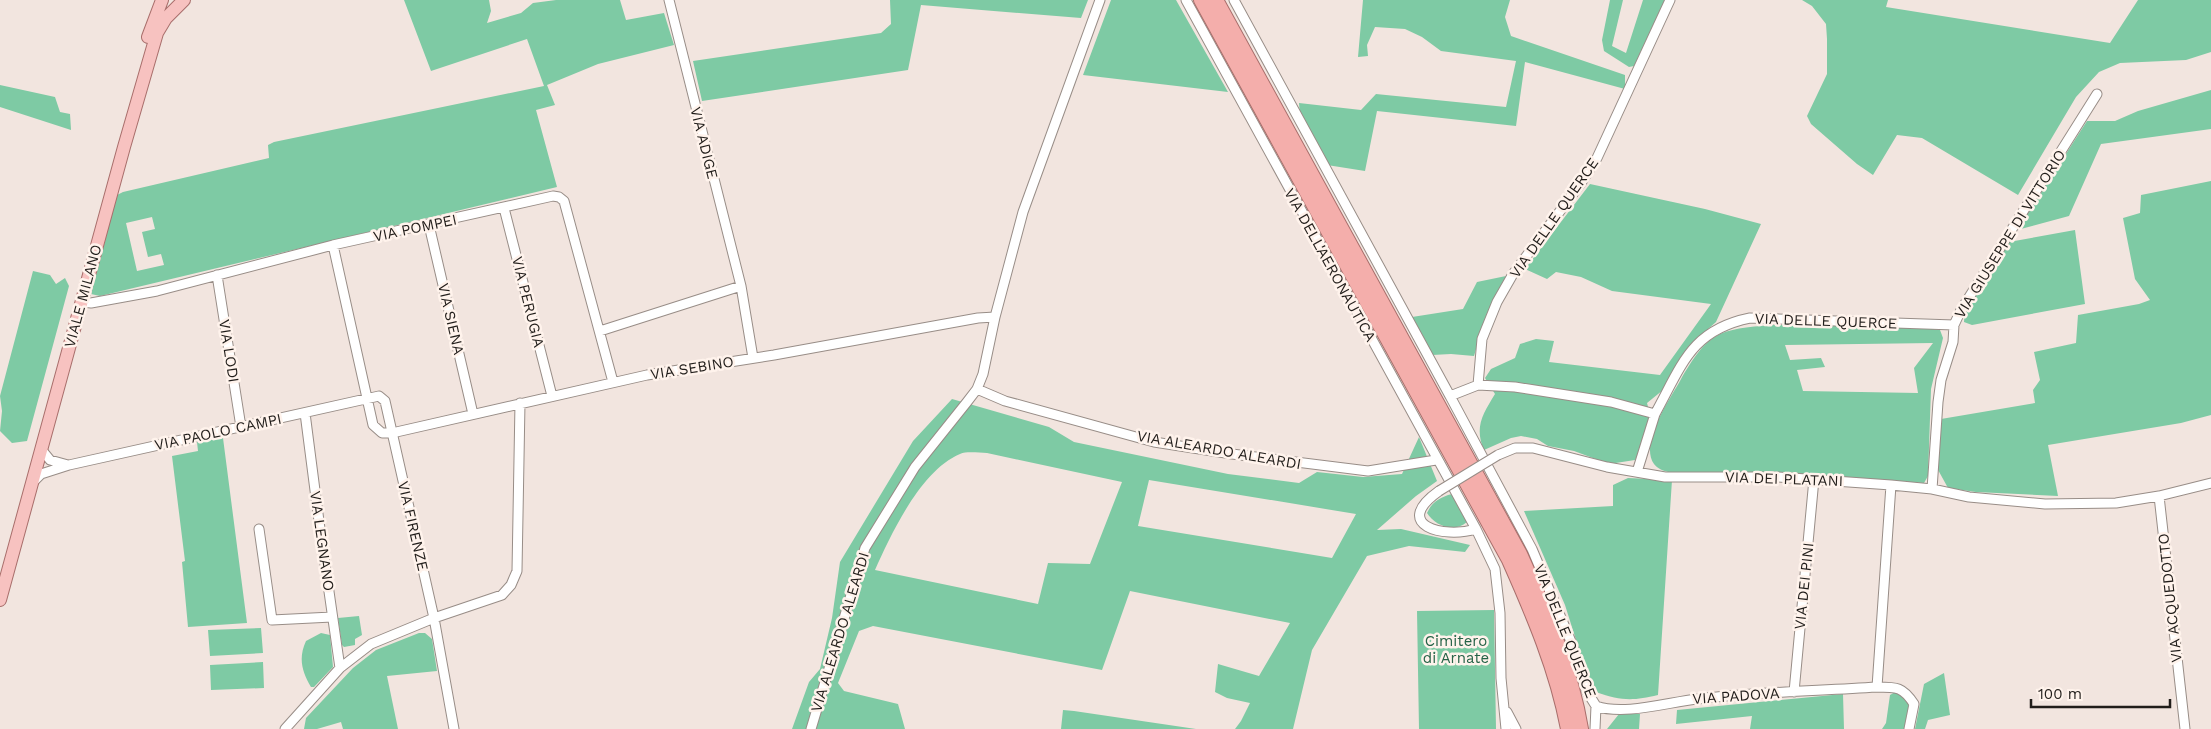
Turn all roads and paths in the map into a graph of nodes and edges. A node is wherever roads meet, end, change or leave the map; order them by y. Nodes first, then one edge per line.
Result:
1 (162, 0) edge
2 (184, 0) edge
3 (668, 0) edge
4 (1100, 0) edge
5 (1186, 0) edge
6 (1201, 0) edge
7 (1216, 0) edge
8 (1234, 0) edge
9 (1670, 0) edge
10 (2097, 94) dead end
11 (504, 208) junction
12 (429, 225) junction
13 (333, 246) junction
14 (217, 275) junction
15 (741, 286) junction
16 (82, 302) junction
17 (995, 317) junction
18 (1954, 325) junction
19 (600, 331) junction
20 (753, 358) junction
21 (613, 382) junction
22 (1478, 384) junction
23 (977, 389) junction
24 (552, 396) junction
25 (1450, 396) junction
26 (368, 398) junction
27 (520, 404) junction
28 (305, 413) junction
29 (473, 414) junction
30 (1655, 414) junction
31 (240, 426) junction
32 (392, 433) junction
33 (41, 449) junction
34 (1436, 460) junction
35 (69, 465) junction
36 (1637, 472) junction
37 (1814, 479) junction
38 (2211, 483) edge
39 (32, 484) junction
40 (1891, 484) junction
41 (1932, 489) junction
42 (2159, 496) junction
43 (259, 529) dead end
44 (1476, 529) junction
45 (0, 577) edge
46 (0, 600) edge
47 (332, 617) junction
48 (434, 618) junction
49 (340, 668) junction
50 (1877, 687) junction
51 (1794, 692) junction
52 (1596, 706) junction
53 (1506, 710) junction
54 (289, 727) edge
55 (454, 729) edge
56 (811, 729) edge
57 (1506, 729) edge
58 (1516, 729) edge
59 (1568, 729) edge
60 (1581, 729) edge
61 (1595, 729) edge
62 (1910, 729) edge
63 (2185, 729) edge

1 - 45 main road, VIALE MILANO
2 - 16 main road, VIALE MILANO
3 - 15 street, VIA ADIGE
4 - 17 street, VIA ALEARDO ALEARDI
5 - 34 street, VIA DELL'AERONAUTICA
6 - 59 highway
7 - 60 highway
8 - 25 street, VIA DELLE QUERCE
9 - 22 street, VIA DELLE QUERCE
10 - 18 street, VIA GIUSEPPE DI VITTORIO
11 - 12 street, VIA POMPEI
11 - 19 street, VIA POMPEI
11 - 24 street, VIA PERUGIA
12 - 13 street, VIA POMPEI
12 - 29 street, VIA SIENA
13 - 14 street, VIA POMPEI
13 - 26 street
14 - 16 street, VIA POMPEI
14 - 31 street, VIA LODI
15 - 19 street
15 - 20 street, VIA ADIGE
16 - 33 main road, VIALE MILANO
17 - 20 street, VIA SEBINO
17 - 23 street, VIA ALEARDO ALEARDI
18 - 30 street, VIA DELLE QUERCE
18 - 41 street, VIA GIUSEPPE DI VITTORIO
19 - 21 street, VIA POMPEI
20 - 21 street, VIA SEBINO
21 - 24 street, VIA SEBINO
22 - 25 street
22 - 30 street
23 - 34 street, VIA ALEARDO ALEARDI
23 - 56 street, VIA ALEARDO ALEARDI
24 - 27 street, VIA SEBINO
25 - 52 street, VIA DELLE QUERCE
26 - 28 street, VIA PAOLO CAMPI
26 - 32 street
26 - 32 street, VIA FIRENZE
27 - 29 street, VIA SEBINO
27 - 48 street
28 - 31 street, VIA PAOLO CAMPI
28 - 47 street, VIA LEGNANO
29 - 32 street, VIA SEBINO
30 - 36 street
31 - 35 street, VIA PAOLO CAMPI
32 - 48 street, VIA FIRENZE
33 - 35 street
33 - 39 main road, VIALE MILANO
34 - 44 street, VIA DELL'AERONAUTICA
35 - 39 street, VIA PAOLO CAMPI
36 - 37 street, VIA DEI PLATANI
36 - 44 street, VIA DEI PLATANI, bridge
37 - 40 street, VIA DEI PLATANI
37 - 51 street, VIA DEI PINI
38 - 42 street
39 - 46 main road, VIALE MILANO
40 - 41 street, VIA DEI PLATANI
40 - 50 street
41 - 42 street
42 - 63 street, VIA ACQUEDOTTO
43 - 47 street
44 - 53 street, VIA DELL'AERONAUTICA
47 - 49 street, VIA LEGNANO
48 - 49 street
48 - 55 street, VIA FIRENZE
49 - 54 street
50 - 51 street, VIA PADOVA
50 - 62 street, VIA PADOVA
51 - 52 street, VIA PADOVA
52 - 61 street
53 - 57 street
53 - 58 street

